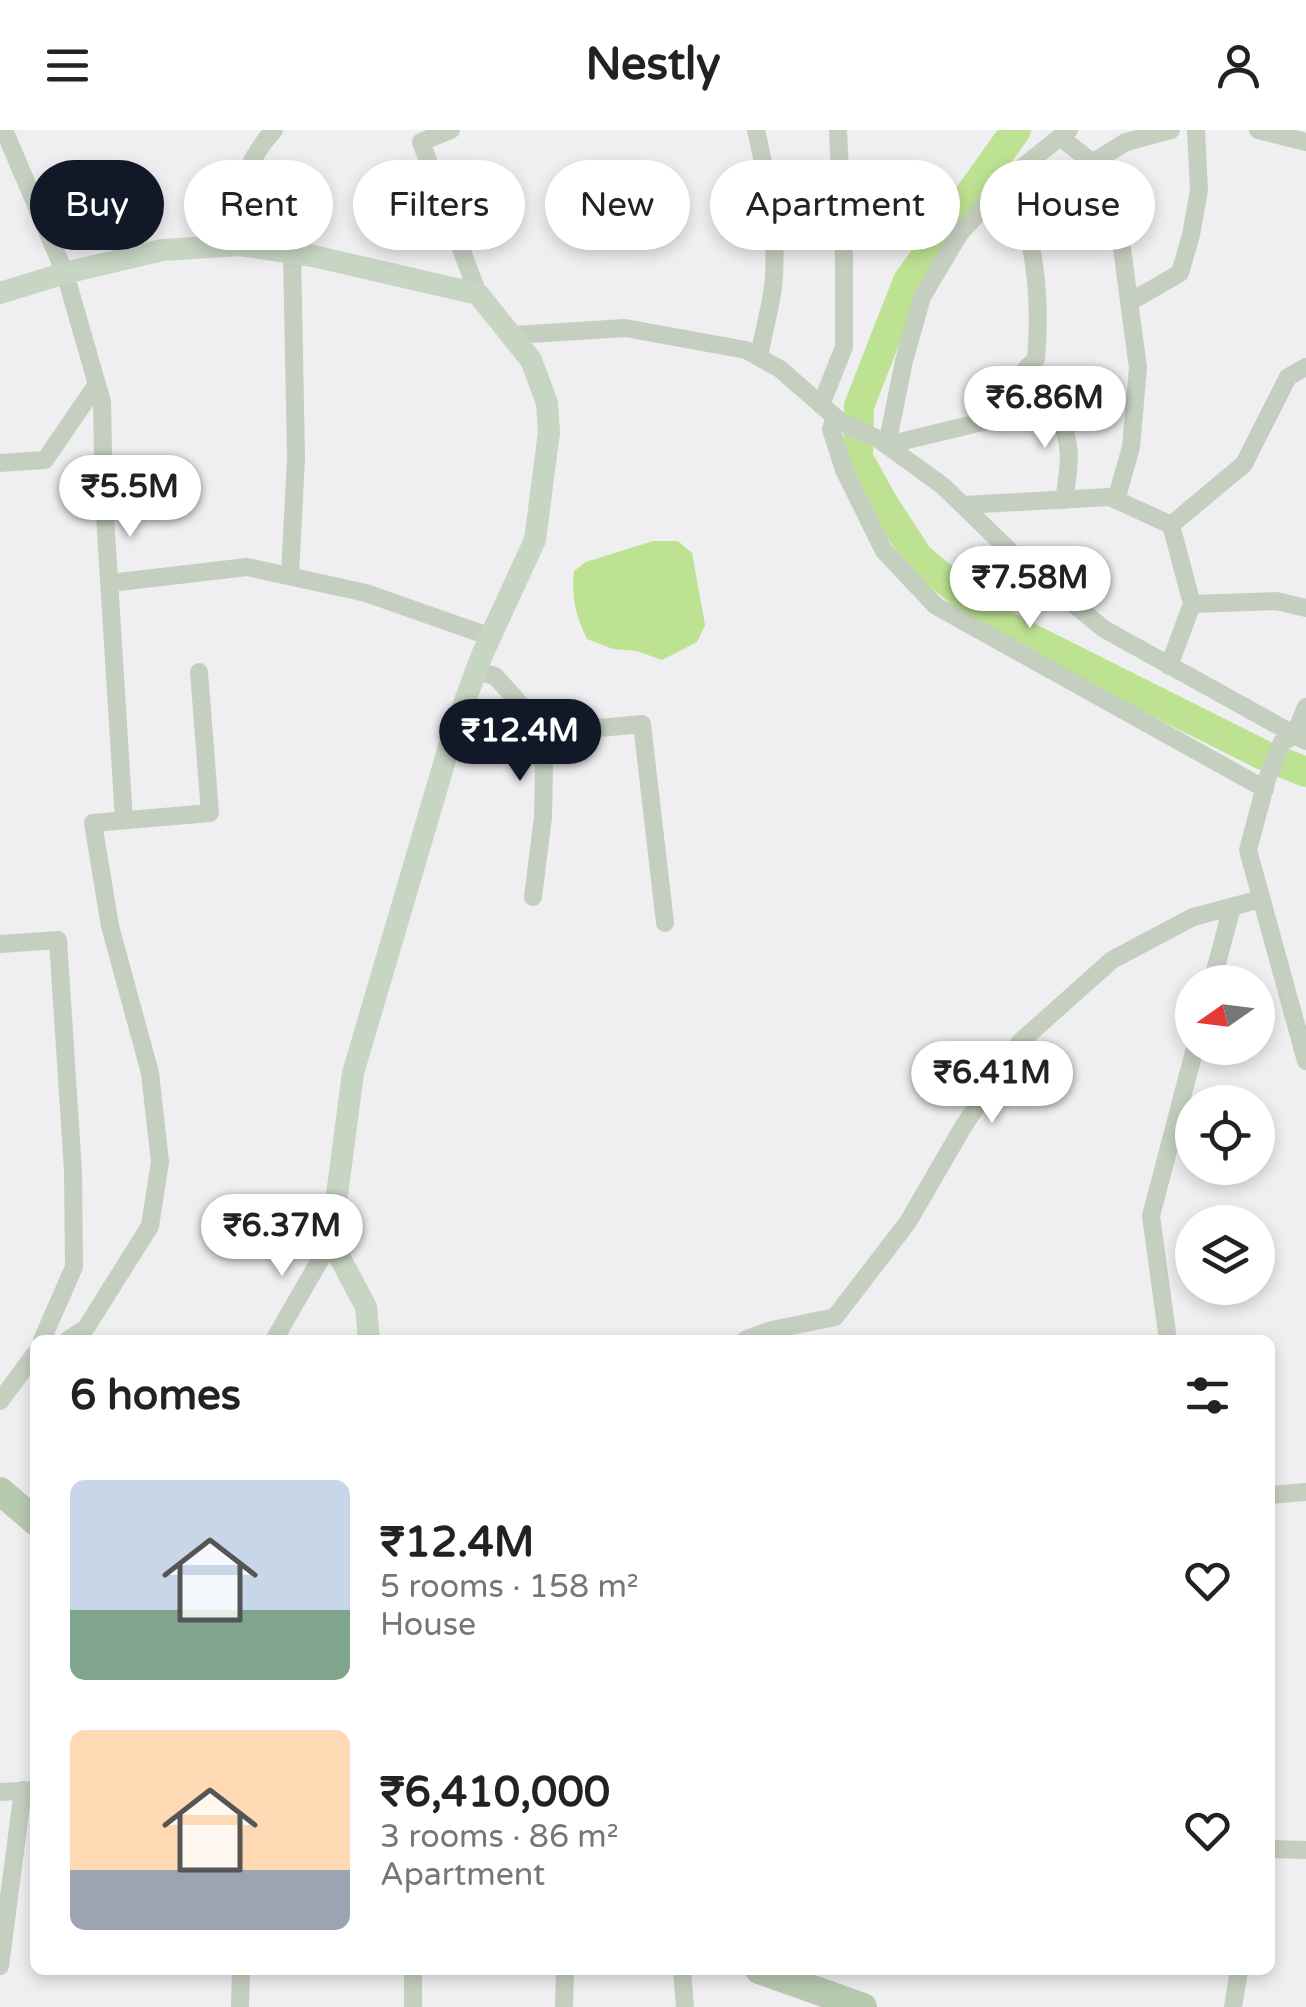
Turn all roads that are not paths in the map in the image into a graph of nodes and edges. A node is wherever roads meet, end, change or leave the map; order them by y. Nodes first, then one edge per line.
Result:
1 (274, 130) edge
2 (451, 130) edge
3 (756, 130) edge
4 (838, 130) edge
5 (1170, 130) edge
6 (1196, 130) edge
7 (1258, 130) edge
8 (1064, 134) edge
9 (418, 136) edge
10 (5, 140) edge
11 (1306, 142) edge
12 (253, 160) edge
13 (1032, 160) edge
14 (1090, 160) edge
15 (1095, 160) edge
16 (980, 212) edge
17 (184, 248) edge
18 (272, 250) edge
19 (1033, 250) edge
20 (1122, 250) edge
21 (292, 253) junction
22 (65, 272) junction
23 (0, 294) edge
24 (478, 294) junction
25 (1130, 302) junction
26 (513, 335) junction
27 (759, 357) junction
28 (1306, 366) edge
29 (97, 384) junction
30 (1014, 410) junction
31 (832, 415) junction
32 (883, 442) junction
33 (0, 463) edge
34 (1064, 500) junction
35 (1116, 500) junction
36 (963, 505) junction
37 (1171, 526) junction
38 (290, 575) junction
39 (110, 583) junction
40 (1192, 604) junction
41 (1306, 608) edge
42 (491, 638) junction
43 (1169, 666) junction
44 (476, 670) junction
45 (200, 672) dead end
46 (1306, 707) edge
47 (535, 734) junction
48 (1294, 740) edge
49 (1266, 784) junction
50 (124, 820) junction
51 (533, 897) dead end
52 (1262, 898) junction
53 (1232, 907) junction
54 (665, 923) dead end
55 (0, 944) edge
56 (1217, 965) edge
57 (1306, 1061) edge
58 (1191, 1065) edge
59 (332, 1241) junction
60 (44, 1335) edge
61 (76, 1335) edge
62 (277, 1335) edge
63 (369, 1335) edge
64 (758, 1335) edge
65 (1167, 1335) edge
66 (30, 1362) edge
67 (0, 1401) edge
68 (0, 1491) edge
69 (1306, 1492) edge
70 (1275, 1495) edge
71 (30, 1517) edge
72 (29, 1790) edge
73 (0, 1792) edge
74 (1275, 1850) edge
75 (1306, 1850) edge
76 (0, 1966) edge
77 (241, 1975) edge
78 (413, 1975) edge
79 (565, 1975) edge
80 (682, 1975) edge
81 (773, 1975) edge
82 (1238, 1975) edge
83 (240, 2007) edge
84 (413, 2007) edge
85 (564, 2007) edge
86 (684, 2007) edge
87 (863, 2007) edge
88 (1233, 2007) edge

1 - 12 street
2 - 9 street
3 - 27 street
4 - 31 street
5 - 15 street
6 - 25 street
7 - 11 street
8 - 13 street
8 - 14 street
9 - 24 street
10 - 22 street
16 - 32 street
17 - 22 street
18 - 21 street
19 - 30 street
20 - 25 street
21 - 24 street
21 - 38 street
22 - 23 street
22 - 29 street
24 - 26 street
25 - 35 street
26 - 27 street
26 - 42 street
27 - 31 street
28 - 37 street
29 - 33 street
29 - 39 street
30 - 32 street
30 - 34 street
31 - 32 street
31 - 49 street
32 - 36 street
34 - 35 street
34 - 36 street
35 - 37 street
36 - 43 street
37 - 40 street
38 - 39 street
38 - 42 street
39 - 50 street
40 - 41 street
40 - 43 street
42 - 44 street
43 - 48 street
44 - 47 street
44 - 59 street
45 - 50 street
46 - 48 street
47 - 51 street
47 - 54 street
48 - 49 street
49 - 52 street
50 - 61 street
52 - 53 street
52 - 57 street
53 - 56 street
53 - 64 street
55 - 60 street
58 - 65 street
59 - 62 street
59 - 63 street
66 - 67 street
68 - 71 main road
69 - 70 street
72 - 73 street
72 - 76 street
74 - 75 street
77 - 83 street
78 - 84 street
79 - 85 street
80 - 86 street
81 - 87 main road
82 - 88 street

